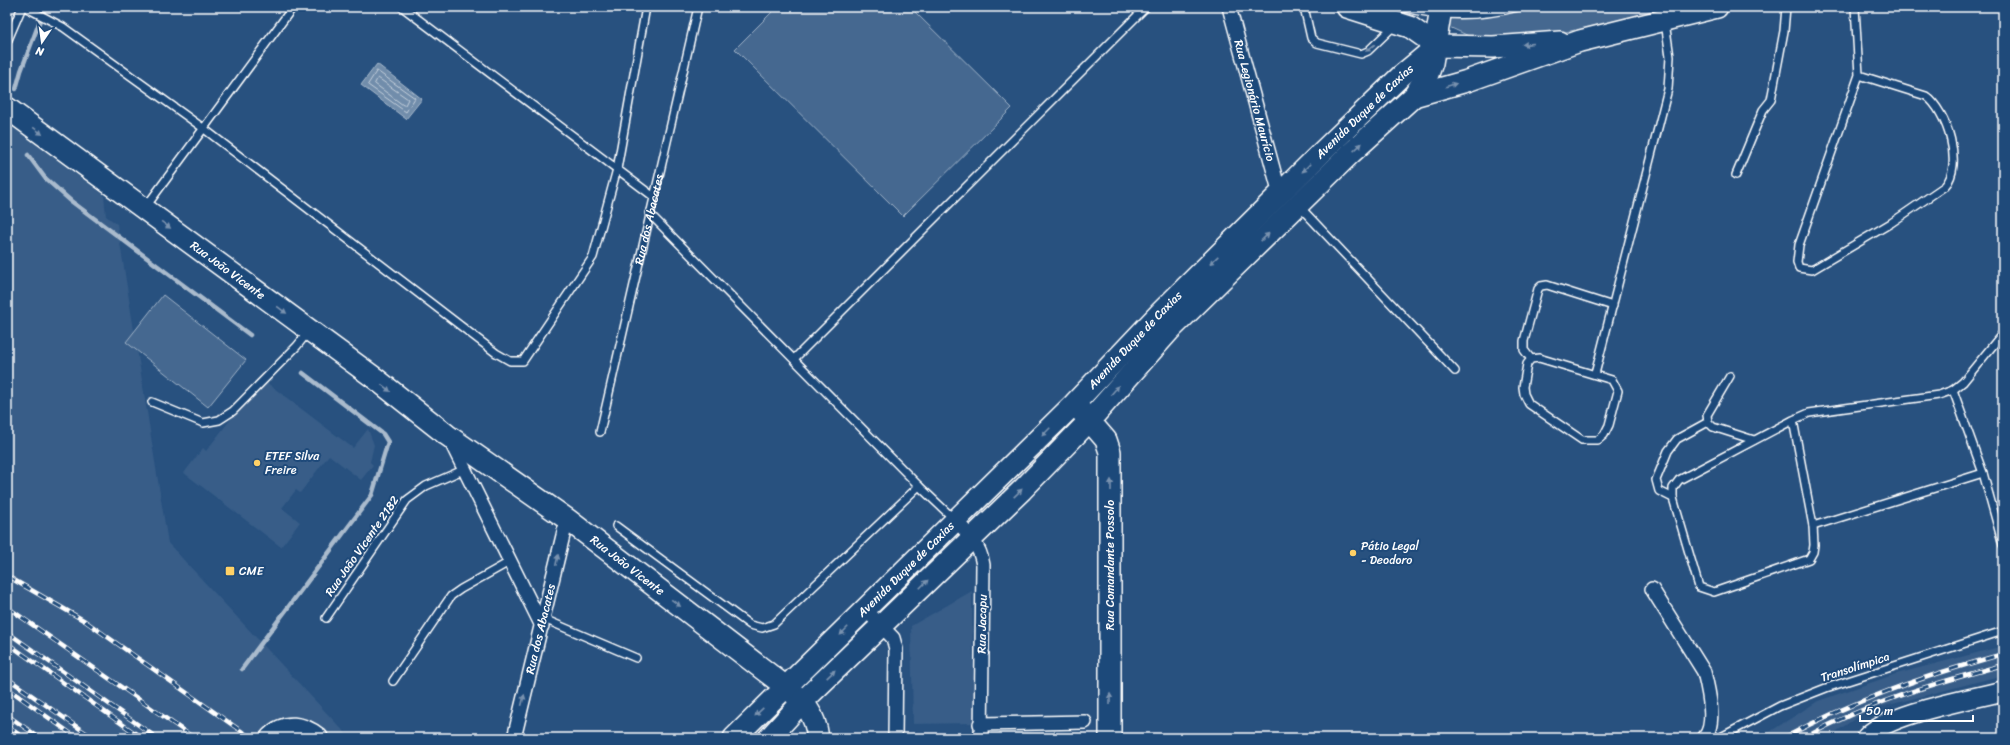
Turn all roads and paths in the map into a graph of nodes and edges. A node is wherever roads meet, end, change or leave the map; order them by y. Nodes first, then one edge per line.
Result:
1 (23, 7) edge
2 (293, 7) edge
3 (402, 7) edge
4 (646, 7) edge
5 (698, 7) edge
6 (1146, 7) edge
7 (1230, 7) edge
8 (1304, 7) edge
9 (1347, 7) edge
10 (1518, 7) edge
11 (1717, 7) edge
12 (1786, 7) edge
13 (1855, 7) edge
14 (1445, 11) edge
15 (1411, 16) edge
16 (1665, 20) junction
17 (1580, 41) junction
18 (7, 42) edge
19 (1437, 46) junction
20 (1859, 76) junction
21 (1414, 96) junction
22 (7, 108) edge
23 (203, 128) junction
24 (617, 169) junction
25 (1736, 175) dead end
26 (1280, 194) junction
27 (654, 197) junction
28 (1298, 205) junction
29 (144, 209) junction
30 (650, 213) junction
31 (1612, 306) junction
32 (309, 331) junction
33 (2003, 333) edge
34 (794, 359) junction
35 (1531, 359) junction
36 (1455, 371) dead end
37 (1595, 374) junction
38 (1730, 376) dead end
39 (1954, 390) junction
40 (152, 402) dead end
41 (1074, 404) junction
42 (1090, 420) junction
43 (1793, 420) junction
44 (1708, 422) junction
45 (600, 432) dead end
46 (447, 435) junction
47 (1754, 440) junction
48 (463, 470) junction
49 (1983, 473) junction
50 (919, 486) junction
51 (1672, 498) junction
52 (567, 519) junction
53 (955, 520) junction
54 (616, 526) dead end
55 (1813, 526) junction
56 (972, 537) junction
57 (2003, 545) edge
58 (510, 561) junction
59 (1652, 588) dead end
60 (865, 608) junction
61 (326, 618) dead end
62 (543, 623) junction
63 (882, 625) junction
64 (2003, 631) edge
65 (636, 658) dead end
66 (393, 681) dead end
67 (786, 687) junction
68 (2003, 691) edge
69 (803, 701) junction
70 (1085, 722) dead end
71 (980, 724) junction
72 (272, 738) edge
73 (318, 738) edge
74 (514, 738) edge
75 (734, 738) edge
76 (769, 738) edge
77 (818, 738) edge
78 (895, 738) edge
79 (981, 738) edge
80 (1110, 738) edge
81 (1704, 738) edge
82 (1719, 738) edge
83 (1866, 738) edge

1 - 18 lane
1 - 23 lane
2 - 23 lane
3 - 24 lane
4 - 24 lane
5 - 27 lane, Rua dos Abacates
6 - 34 lane
7 - 26 street, Rua Legionário Maurício
15 -> 8 lane
9 - 15 main road
10 - 14 lane
11 - 16 main road, Avenida Duque de Caxias
12 - 25 lane
13 - 20 lane
14 - 15 lane
14 - 19 main road
15 - 19 main road
16 - 17 main road, Avenida Duque de Caxias
16 - 31 lane
17 -> 19 main road, Avenida Duque de Caxias
21 -> 17 main road, Avenida Duque de Caxias
19 - 21 main road
19 -> 26 main road, Avenida Duque de Caxias
20 - 20 lane
28 -> 21 main road, Avenida Duque de Caxias
22 -> 29 main road, Rua João Vicente
23 - 24 lane
23 - 29 lane
24 - 27 lane
26 -> 41 main road, Avenida Duque de Caxias
27 - 30 lane, Rua dos Abacates
28 - 36 lane
42 -> 28 main road, Avenida Duque de Caxias
29 -> 32 main road, Rua João Vicente
30 - 34 lane
30 - 45 lane, Rua dos Abacates
31 - 35 lane
31 - 37 lane
32 - 40 lane
32 -> 46 main road, Rua João Vicente
33 - 39 lane
34 - 50 lane
35 - 37 lane
35 - 37 lane
38 - 44 lane
39 - 43 lane
39 - 49 lane
41 - 42 main road, Rua Comandante Possolo
41 -> 53 main road, Avenida Duque de Caxias
56 -> 42 main road, Avenida Duque de Caxias
80 -> 42 main road, Rua Comandante Possolo
43 - 47 lane
43 - 55 lane
44 - 47 lane
44 - 51 lane
46 - 48 street, Rua João Vicente
46 - 52 main road, Rua João Vicente
47 - 51 lane
48 - 58 street, Rua João Vicente
48 - 61 lane, Rua João Vicente 2182
49 - 55 lane
49 - 57 lane
50 - 53 lane
50 - 54 lane
51 - 55 lane
62 -> 52 street, Rua dos Abacates
52 -> 67 main road, Rua João Vicente
53 - 56 street, Rua Jacapu
53 - 60 main road, Avenida Duque de Caxias
63 -> 56 main road, Avenida Duque de Caxias
56 - 71 street, Rua Jacapu
58 - 62 street, Rua João Vicente
58 - 66 lane
59 - 81 street
60 - 63 street
60 -> 67 main road, Avenida Duque de Caxias
62 - 65 lane
74 -> 62 street, Rua dos Abacates
69 -> 63 main road, Avenida Duque de Caxias
63 - 78 street
64 - 82 lane, Transolímpica
67 - 69 main road, Rua João Vicente
67 -> 75 main road, Avenida Duque de Caxias
68 - 83 street
69 - 76 main road, Avenida Duque de Caxias
69 - 77 main road
70 - 71 street
71 - 79 street, Rua Jacapu
72 - 73 main road

